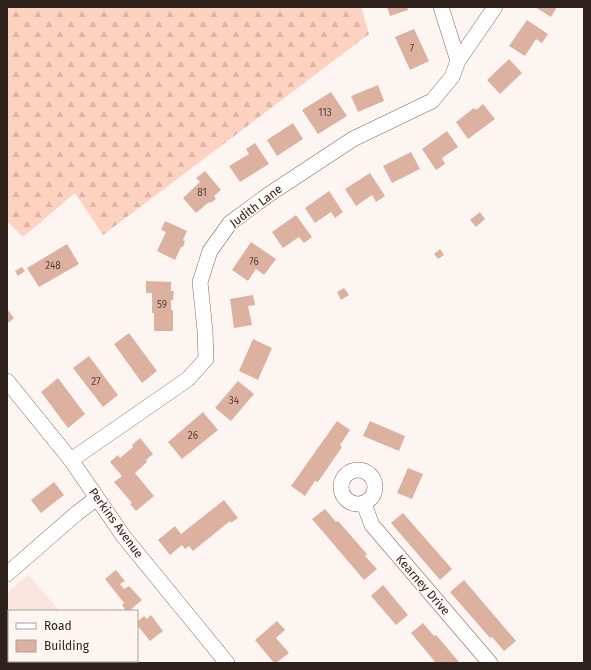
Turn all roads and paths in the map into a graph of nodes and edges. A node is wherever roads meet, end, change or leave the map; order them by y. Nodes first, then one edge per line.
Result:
1 (441, 7) edge
2 (495, 7) edge
3 (458, 61) junction
4 (7, 381) edge
5 (71, 460) junction
6 (97, 498) junction
7 (364, 504) dead end
8 (7, 574) edge
9 (227, 663) edge
10 (490, 663) edge

1 - 3 street
2 - 3 street, Judith Lane
3 - 5 street, Judith Lane
4 - 5 street, Perkins Avenue
5 - 6 street, Perkins Avenue
6 - 8 street
6 - 9 street, Perkins Avenue
7 - 10 street, Kearney Drive

